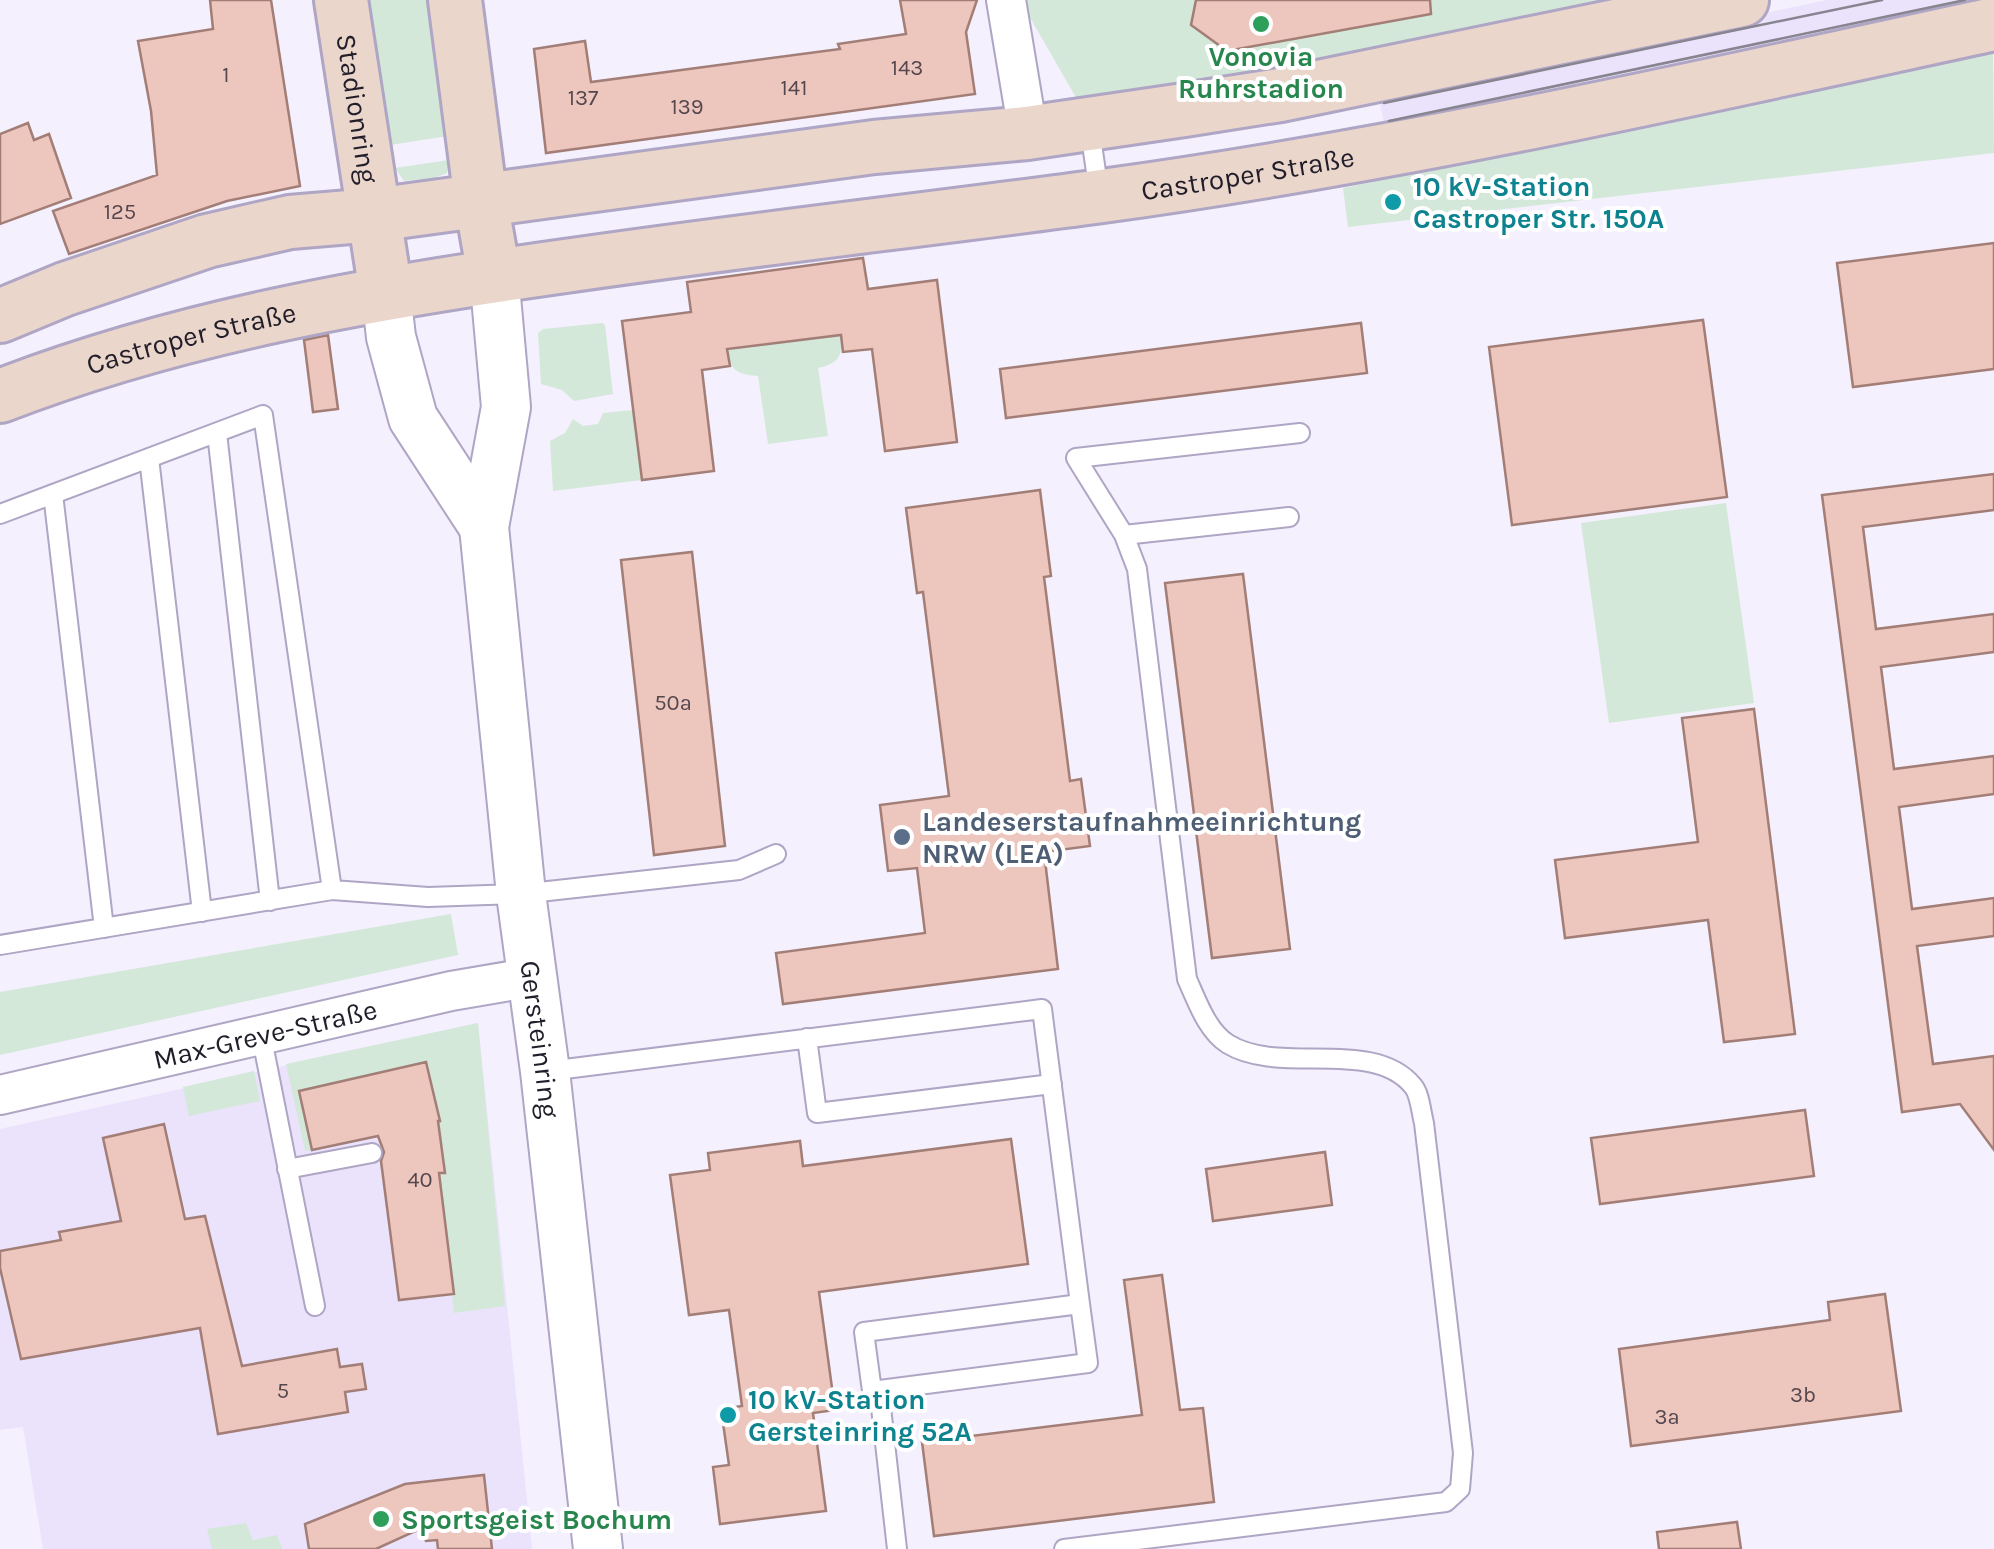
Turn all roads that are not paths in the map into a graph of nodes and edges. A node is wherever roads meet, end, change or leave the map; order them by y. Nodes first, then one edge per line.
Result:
1 (341, 0) edge
2 (455, 0) edge
3 (1006, 0) edge
4 (1742, 0) edge
5 (1994, 24) edge
6 (1024, 114) dead end
7 (1090, 124) junction
8 (1099, 196) junction
9 (481, 202) junction
10 (374, 215) junction
11 (494, 275) junction
12 (386, 292) junction
13 (0, 316) edge
14 (0, 396) edge
15 (216, 433) junction
16 (1300, 433) dead end
17 (149, 458) junction
18 (54, 494) junction
19 (0, 514) edge
20 (1289, 517) dead end
21 (484, 528) junction
22 (1124, 535) junction
23 (776, 854) dead end
24 (332, 890) junction
25 (521, 894) junction
26 (270, 901) junction
27 (202, 912) junction
28 (104, 928) junction
29 (0, 946) edge
30 (532, 977) junction
31 (261, 1034) junction
32 (807, 1038) junction
33 (544, 1071) junction
34 (1052, 1084) junction
35 (0, 1095) edge
36 (372, 1153) dead end
37 (288, 1169) junction
38 (1080, 1304) junction
39 (315, 1306) dead end
40 (879, 1390) junction
41 (598, 1549) edge
42 (897, 1549) edge
43 (1064, 1549) edge

1 - 10 main road, Stadionring
2 - 9 main road
3 - 6 street
4 - 7 main road
5 - 8 main road, Castroper Straße
7 - 8 lane
7 - 9 main road
8 - 11 main road, Castroper Straße
9 - 10 main road
9 - 11 main road
10 - 12 main road
10 - 13 main road
11 - 12 main road, Castroper Straße
11 - 21 street, Gersteinring
12 - 14 main road, Castroper Straße
12 - 21 street, Gersteinring
15 - 17 lane
15 - 24 lane
15 - 26 lane
16 - 22 lane
17 - 18 lane
17 - 27 lane
18 - 19 lane
18 - 28 lane
20 - 22 lane
21 - 25 street, Gersteinring
22 - 43 lane
23 - 25 lane
24 - 25 lane
24 - 26 lane
25 - 30 street, Gersteinring
26 - 27 lane
27 - 28 lane
28 - 29 lane
30 - 31 street, Max-Greve-Straße
30 - 33 street, Gersteinring
31 - 35 street, Max-Greve-Straße
31 - 37 lane
32 - 33 lane
32 - 34 lane
32 - 34 lane
33 - 41 street, Gersteinring
34 - 38 lane
36 - 37 lane
37 - 39 lane
38 - 40 lane
38 - 40 lane
40 - 42 lane

